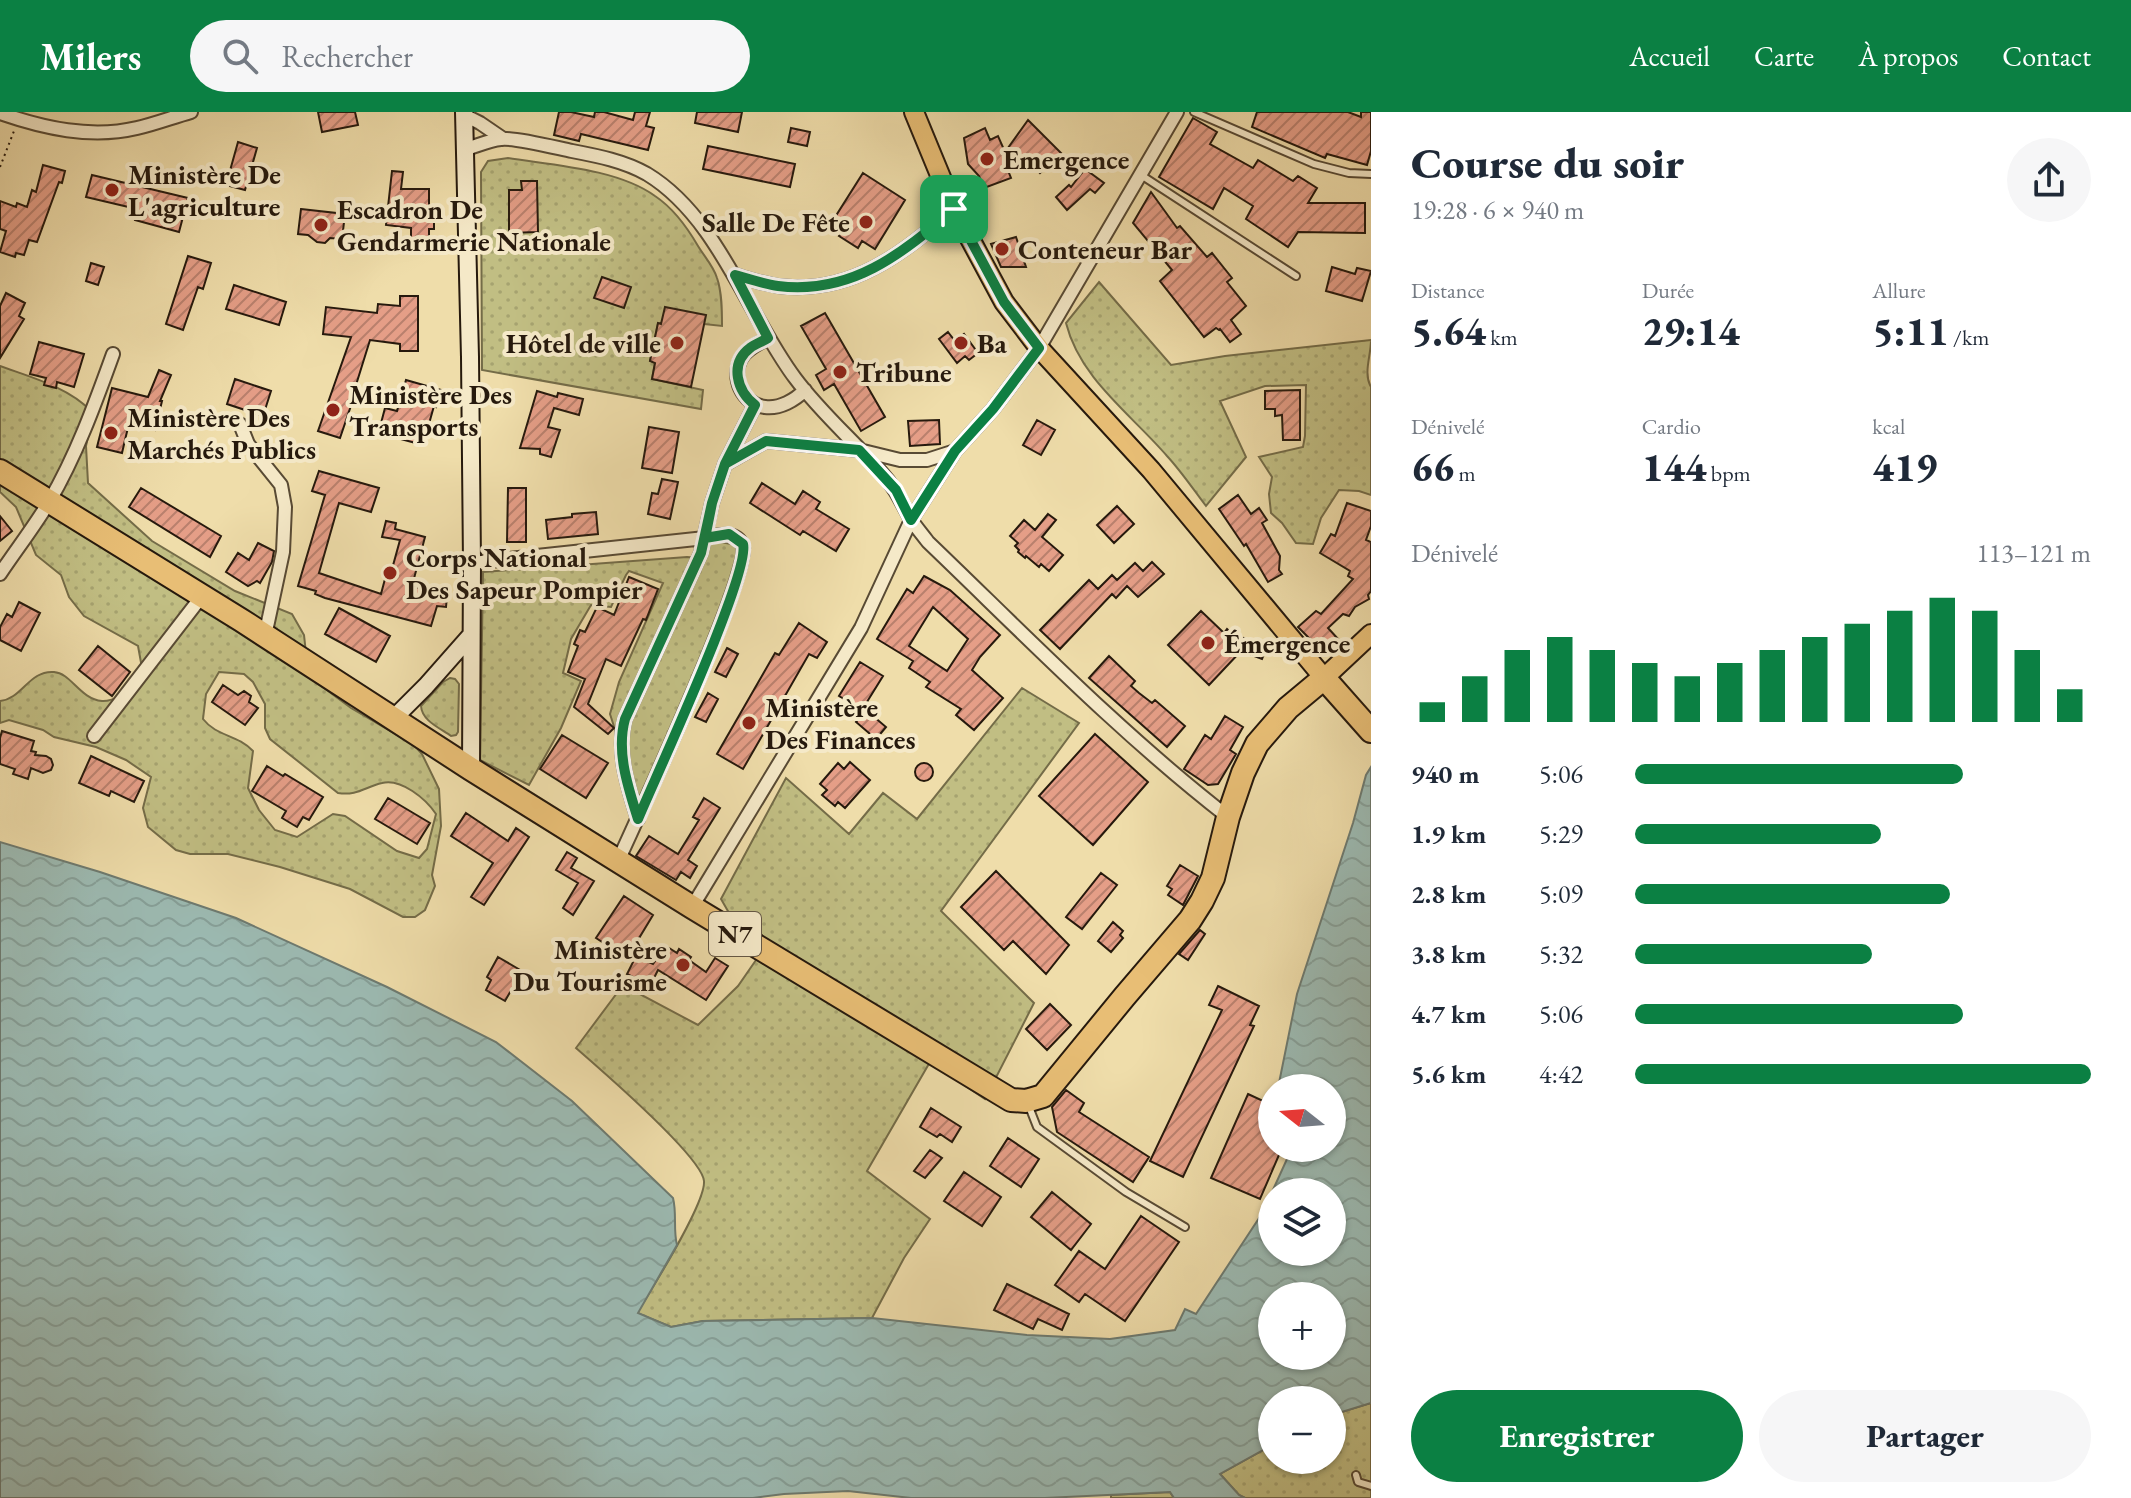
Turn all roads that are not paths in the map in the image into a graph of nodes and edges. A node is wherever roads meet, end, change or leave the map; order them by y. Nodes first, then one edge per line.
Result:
1 (191, 112) edge
2 (914, 112) edge
3 (1177, 112) edge
4 (1194, 112) edge
5 (0, 113) edge
6 (464, 114) edge
7 (20, 116) edge
8 (502, 138) junction
9 (466, 149) junction
10 (1371, 174) edge
11 (1141, 175) junction
12 (954, 209) junction
13 (735, 275) junction
14 (1296, 276) dead end
15 (768, 338) junction
16 (1039, 348) junction
17 (113, 354) dead end
18 (805, 390) junction
19 (755, 405) junction
20 (240, 424) dead end
21 (859, 450) junction
22 (955, 451) junction
23 (725, 464) junction
24 (0, 471) edge
25 (49, 502) junction
26 (911, 520) junction
27 (705, 538) junction
28 (472, 563) junction
29 (0, 574) edge
30 (202, 596) junction
31 (1371, 634) edge
32 (471, 635) junction
33 (265, 636) junction
34 (1324, 678) junction
35 (394, 718) junction
36 (1367, 726) edge
37 (94, 736) dead end
38 (471, 769) junction
39 (1228, 817) junction
40 (638, 819) junction
41 (618, 861) junction
42 (692, 907) junction
43 (1026, 1101) junction
44 (1185, 1227) dead end
45 (1356, 1475) dead end
46 (1371, 1486) edge

1 - 7 street
2 - 12 main road
3 - 11 street
4 - 10 lane
5 - 7 street
6 - 8 street
6 - 9 street
8 - 9 street
8 - 13 street
9 - 28 street
11 - 14 lane
11 - 16 street
12 - 13 street
12 - 16 main road
13 - 15 street
15 - 18 street
15 - 19 street
16 - 22 street
16 - 34 main road
17 - 25 street
18 - 19 street
18 - 21 street
19 - 23 street
20 - 33 street
21 - 22 street
21 - 23 street
21 - 26 street
22 - 26 street
23 - 27 street
24 - 25 highway, N7
25 - 29 street
25 - 30 highway, N7
26 - 39 street
26 - 42 street
27 - 28 street
27 - 40 street
27 - 40 street
28 - 32 street
30 - 33 highway, N7
30 - 37 street
31 - 34 main road
32 - 35 street
32 - 38 street
33 - 35 highway, N7
34 - 36 highway
34 - 39 highway
35 - 38 highway, N7
38 - 41 highway, N7
39 - 43 highway
40 - 41 street
41 - 42 highway, N7
42 - 43 highway, N7
43 - 44 lane
45 - 46 lane

